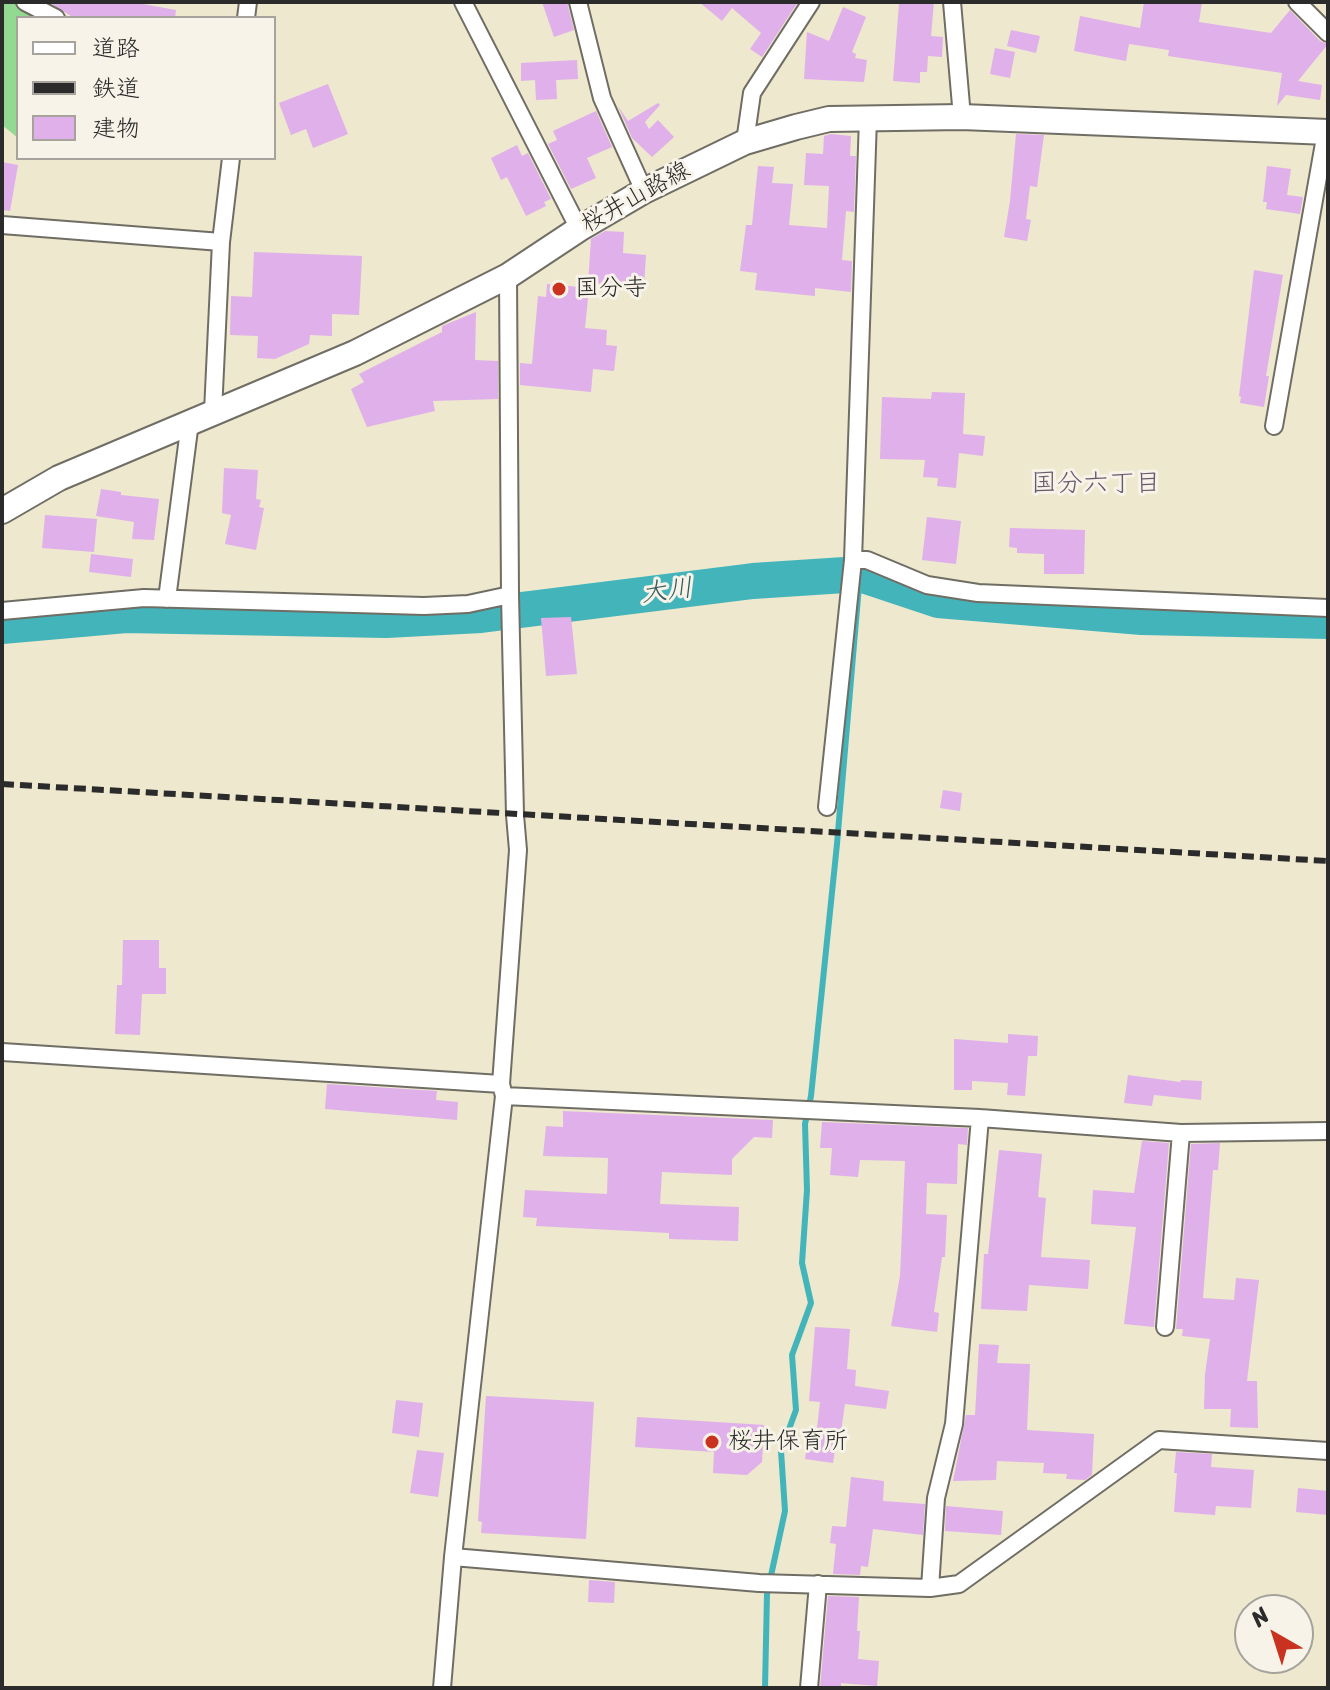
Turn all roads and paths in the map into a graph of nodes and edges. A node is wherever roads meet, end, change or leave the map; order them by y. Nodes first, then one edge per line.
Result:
1 (25, 2) edge
2 (463, 2) edge
3 (578, 2) edge
4 (811, 2) edge
5 (952, 2) edge
6 (1297, 2) edge
7 (52, 16) edge
8 (1328, 33) edge
9 (962, 117) junction
10 (868, 118) junction
11 (1327, 132) edge
12 (745, 142) junction
13 (231, 160) edge
14 (644, 191) junction
15 (2, 225) edge
16 (579, 229) junction
17 (221, 242) junction
18 (508, 276) junction
19 (213, 412) junction
20 (190, 422) junction
21 (1274, 426) dead end
22 (2, 511) edge
23 (853, 560) junction
24 (510, 595) junction
25 (167, 599) junction
26 (1328, 608) edge
27 (2, 611) edge
28 (827, 807) dead end
29 (2, 1052) edge
30 (502, 1090) junction
31 (980, 1118) junction
32 (1328, 1131) edge
33 (1181, 1133) junction
34 (1165, 1327) dead end
35 (1328, 1451) edge
36 (453, 1557) junction
37 (818, 1584) junction
38 (930, 1588) junction
39 (442, 1688) edge
40 (809, 1688) edge

1 - 7 street
2 - 16 street
3 - 14 street
4 - 12 street
5 - 9 street
6 - 8 street
9 - 10 main road, 桜井山路線
9 - 11 main road, 桜井山路線
10 - 12 main road, 桜井山路線
10 - 23 street
11 - 21 street
12 - 14 main road, 桜井山路線
13 - 17 street
14 - 16 main road, 桜井山路線
15 - 17 street
16 - 18 main road, 桜井山路線
17 - 19 street
18 - 19 main road, 桜井山路線
18 - 24 street
19 - 20 main road, 桜井山路線
20 - 22 main road, 桜井山路線
20 - 25 street
23 - 26 street
23 - 28 street
24 - 25 street
24 - 30 street
25 - 27 street
29 - 30 street
30 - 31 street
30 - 36 street
31 - 33 street
31 - 38 street
32 - 33 street
33 - 34 street
35 - 38 street
36 - 37 street
36 - 39 street
37 - 38 street
37 - 40 street

